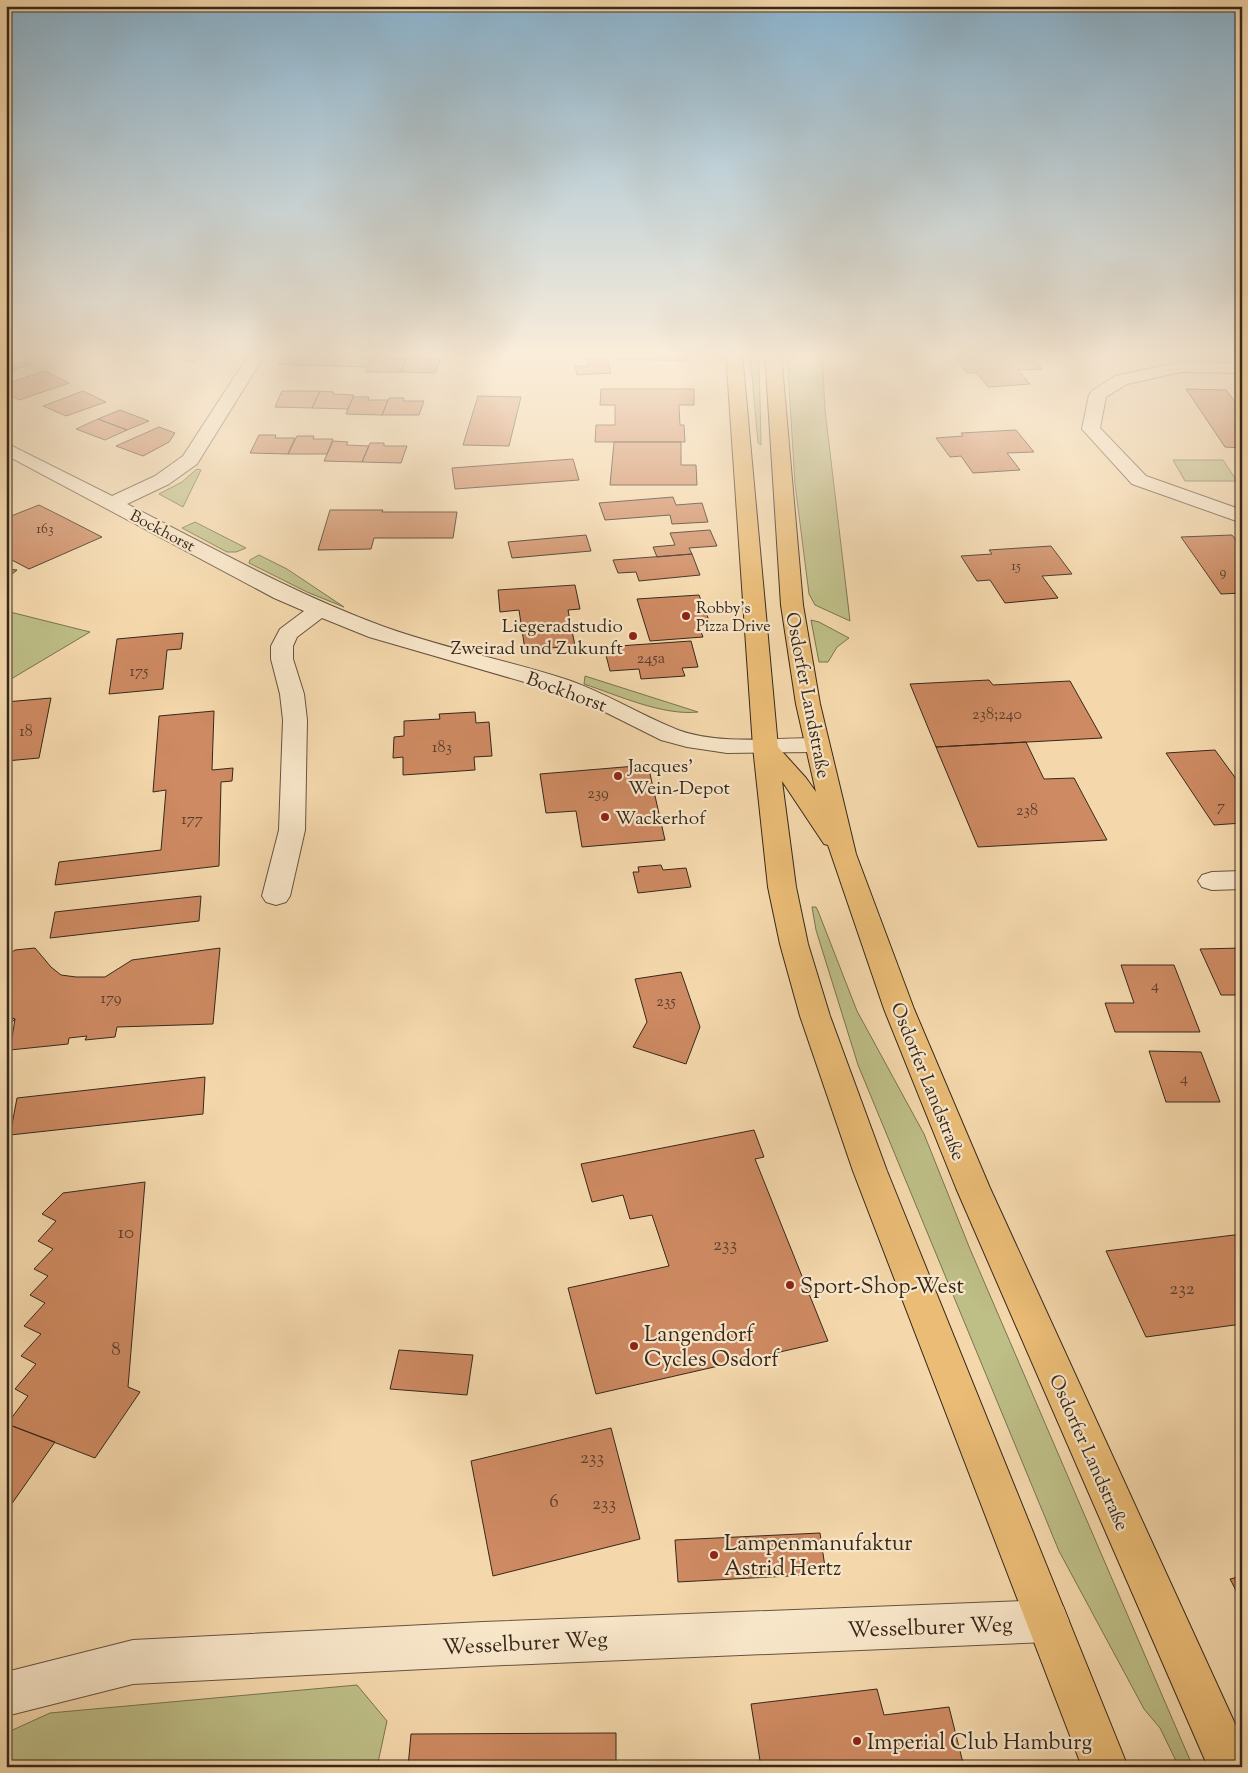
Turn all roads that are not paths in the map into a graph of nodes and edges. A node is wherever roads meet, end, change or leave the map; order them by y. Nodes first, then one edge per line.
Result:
1 (205, 436) edge
2 (741, 436) edge
3 (779, 436) edge
4 (1097, 436) edge
5 (6, 448) edge
6 (111, 503) junction
7 (1242, 516) edge
8 (320, 610) junction
9 (816, 745) junction
10 (765, 747) junction
11 (843, 854) junction
12 (1242, 880) edge
13 (1212, 881) dead end
14 (276, 896) dead end
15 (1048, 1621) junction
16 (6, 1694) edge
17 (1104, 1767) edge
18 (1231, 1767) edge

1 - 6 street
2 - 10 main road, Osdorfer Landstraße
3 - 9 main road, Osdorfer Landstraße
4 - 7 street
5 - 6 street, Bockhorst
6 - 8 street, Bockhorst
8 - 10 street, Bockhorst
8 - 14 street
9 - 10 street, Bockhorst
9 - 11 main road, Osdorfer Landstraße
10 - 11 main road
10 - 15 main road, Osdorfer Landstraße
11 - 18 main road, Osdorfer Landstraße
12 - 13 street
15 - 16 street, Wesselburer Weg
15 - 17 main road, Osdorfer Landstraße

